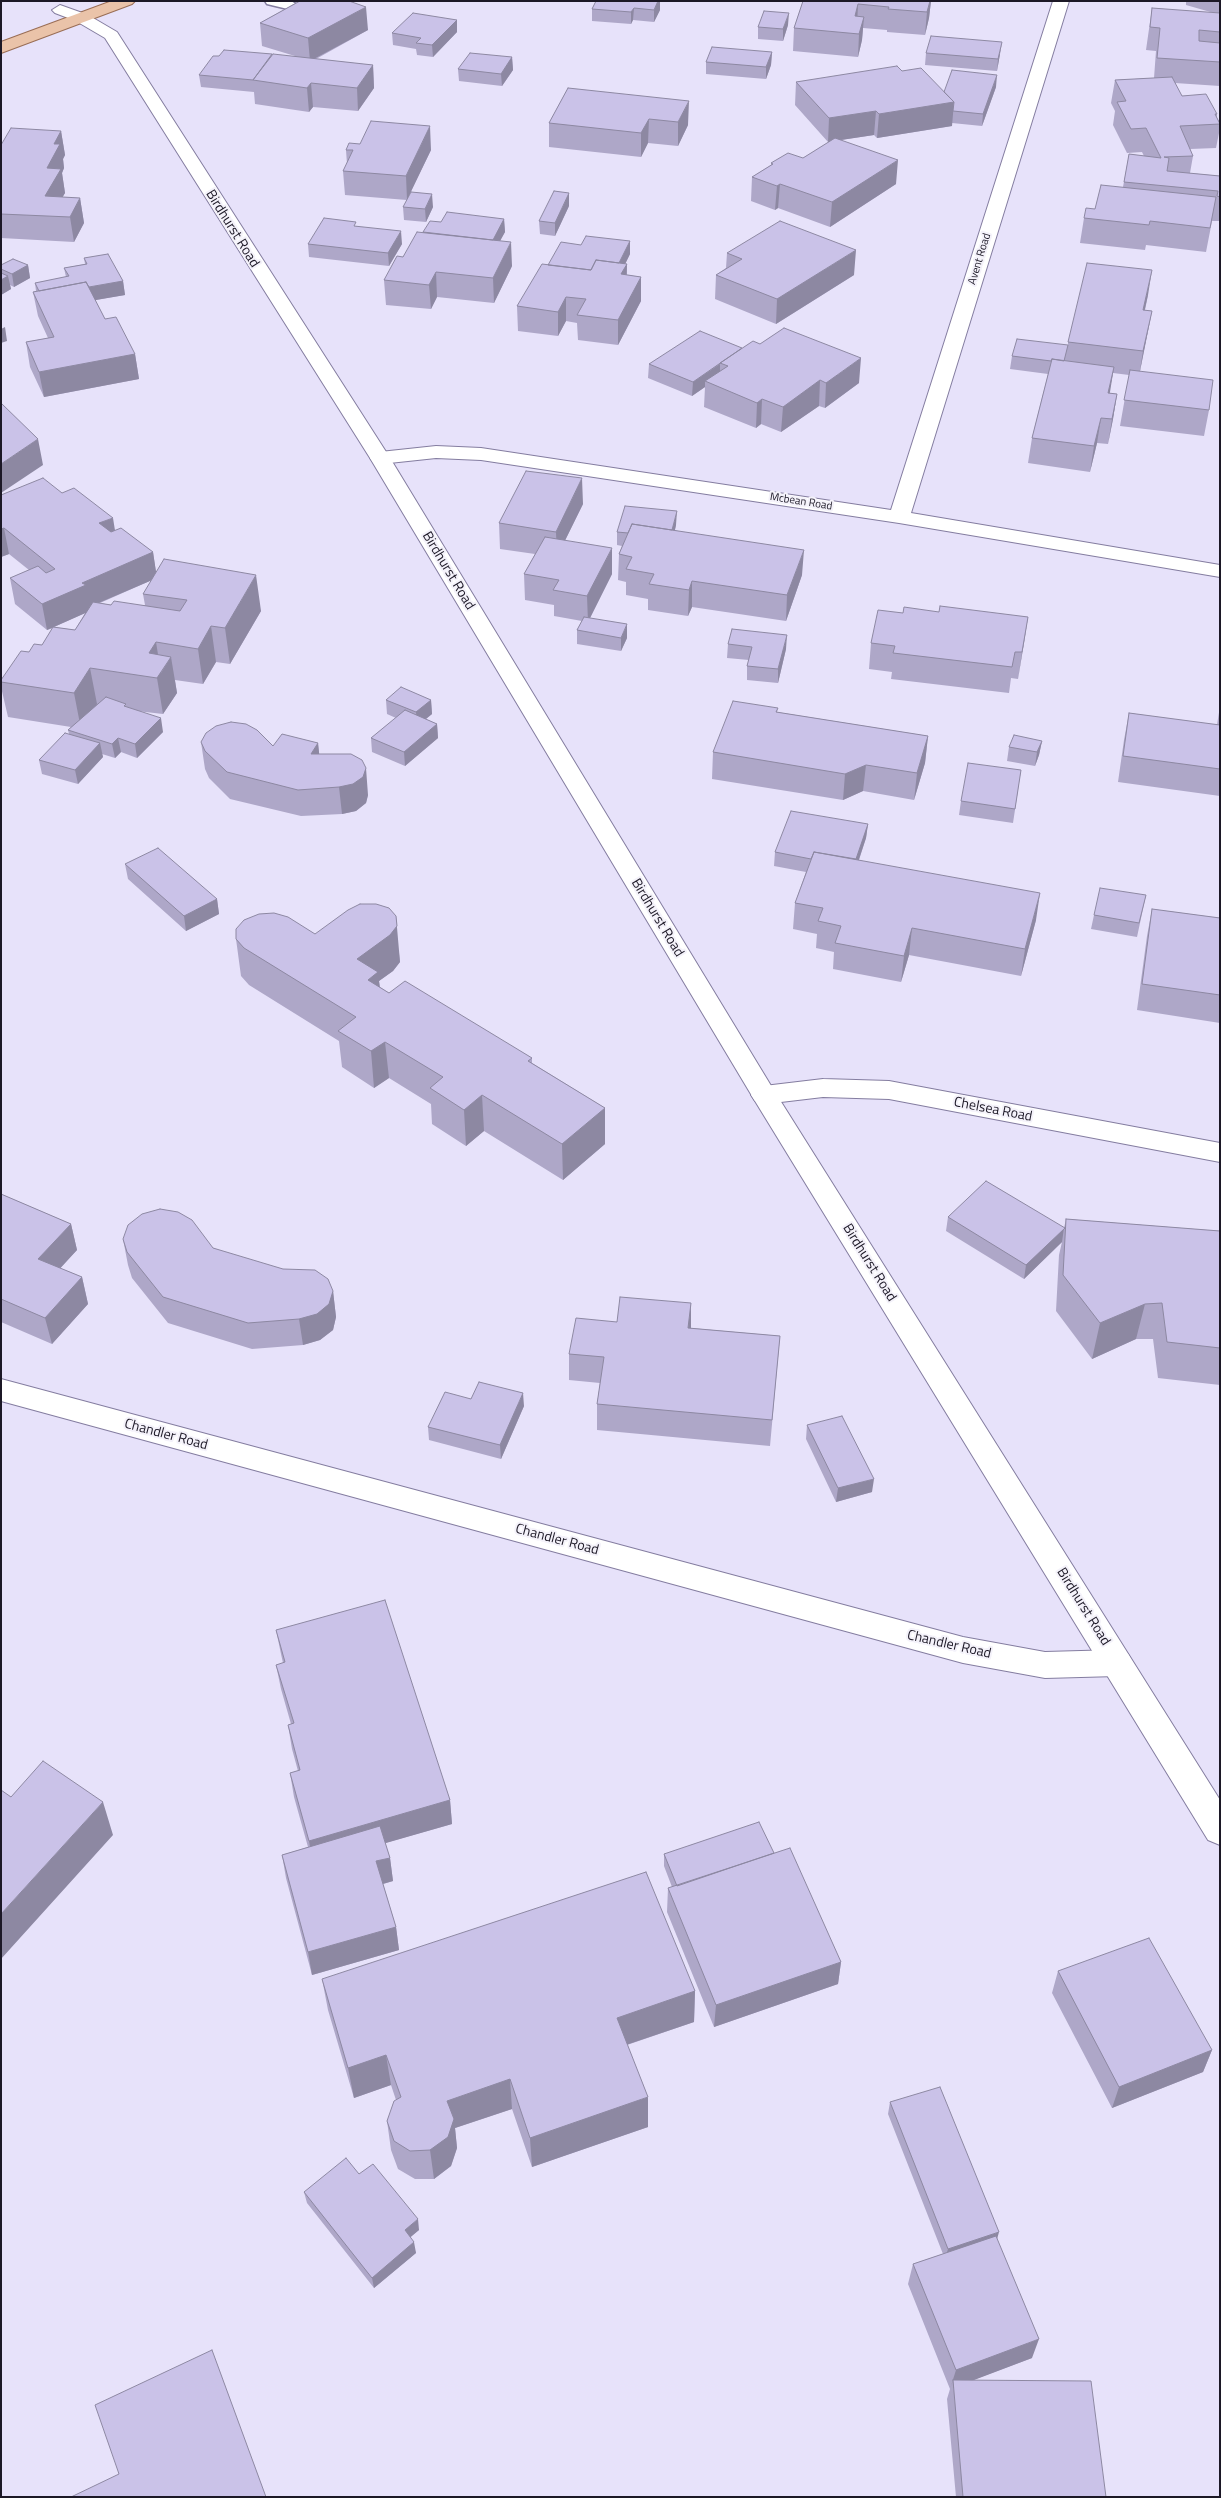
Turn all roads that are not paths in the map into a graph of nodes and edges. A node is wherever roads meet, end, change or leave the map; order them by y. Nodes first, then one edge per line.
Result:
1 (127, 1) edge
2 (272, 1) edge
3 (1061, 1) edge
4 (292, 6) edge
5 (81, 10) edge
6 (1, 35) edge
7 (1, 48) edge
8 (380, 458) junction
9 (898, 517) junction
10 (1220, 571) edge
11 (764, 1095) junction
12 (1220, 1153) edge
13 (1, 1390) edge
14 (1117, 1663) junction
15 (1220, 1830) edge

1 - 5 main road
2 - 4 lane
3 - 9 street, Avent Road
5 - 6 main road
5 - 7 main road
5 - 8 street, Birdhurst Road
8 - 9 street, Mcbean Road
8 - 11 street, Birdhurst Road
9 - 10 street, Mcbean Road
11 - 12 street, Chelsea Road
11 - 14 street, Birdhurst Road
13 - 14 street, Chandler Road
14 - 15 street, Birdhurst Road

